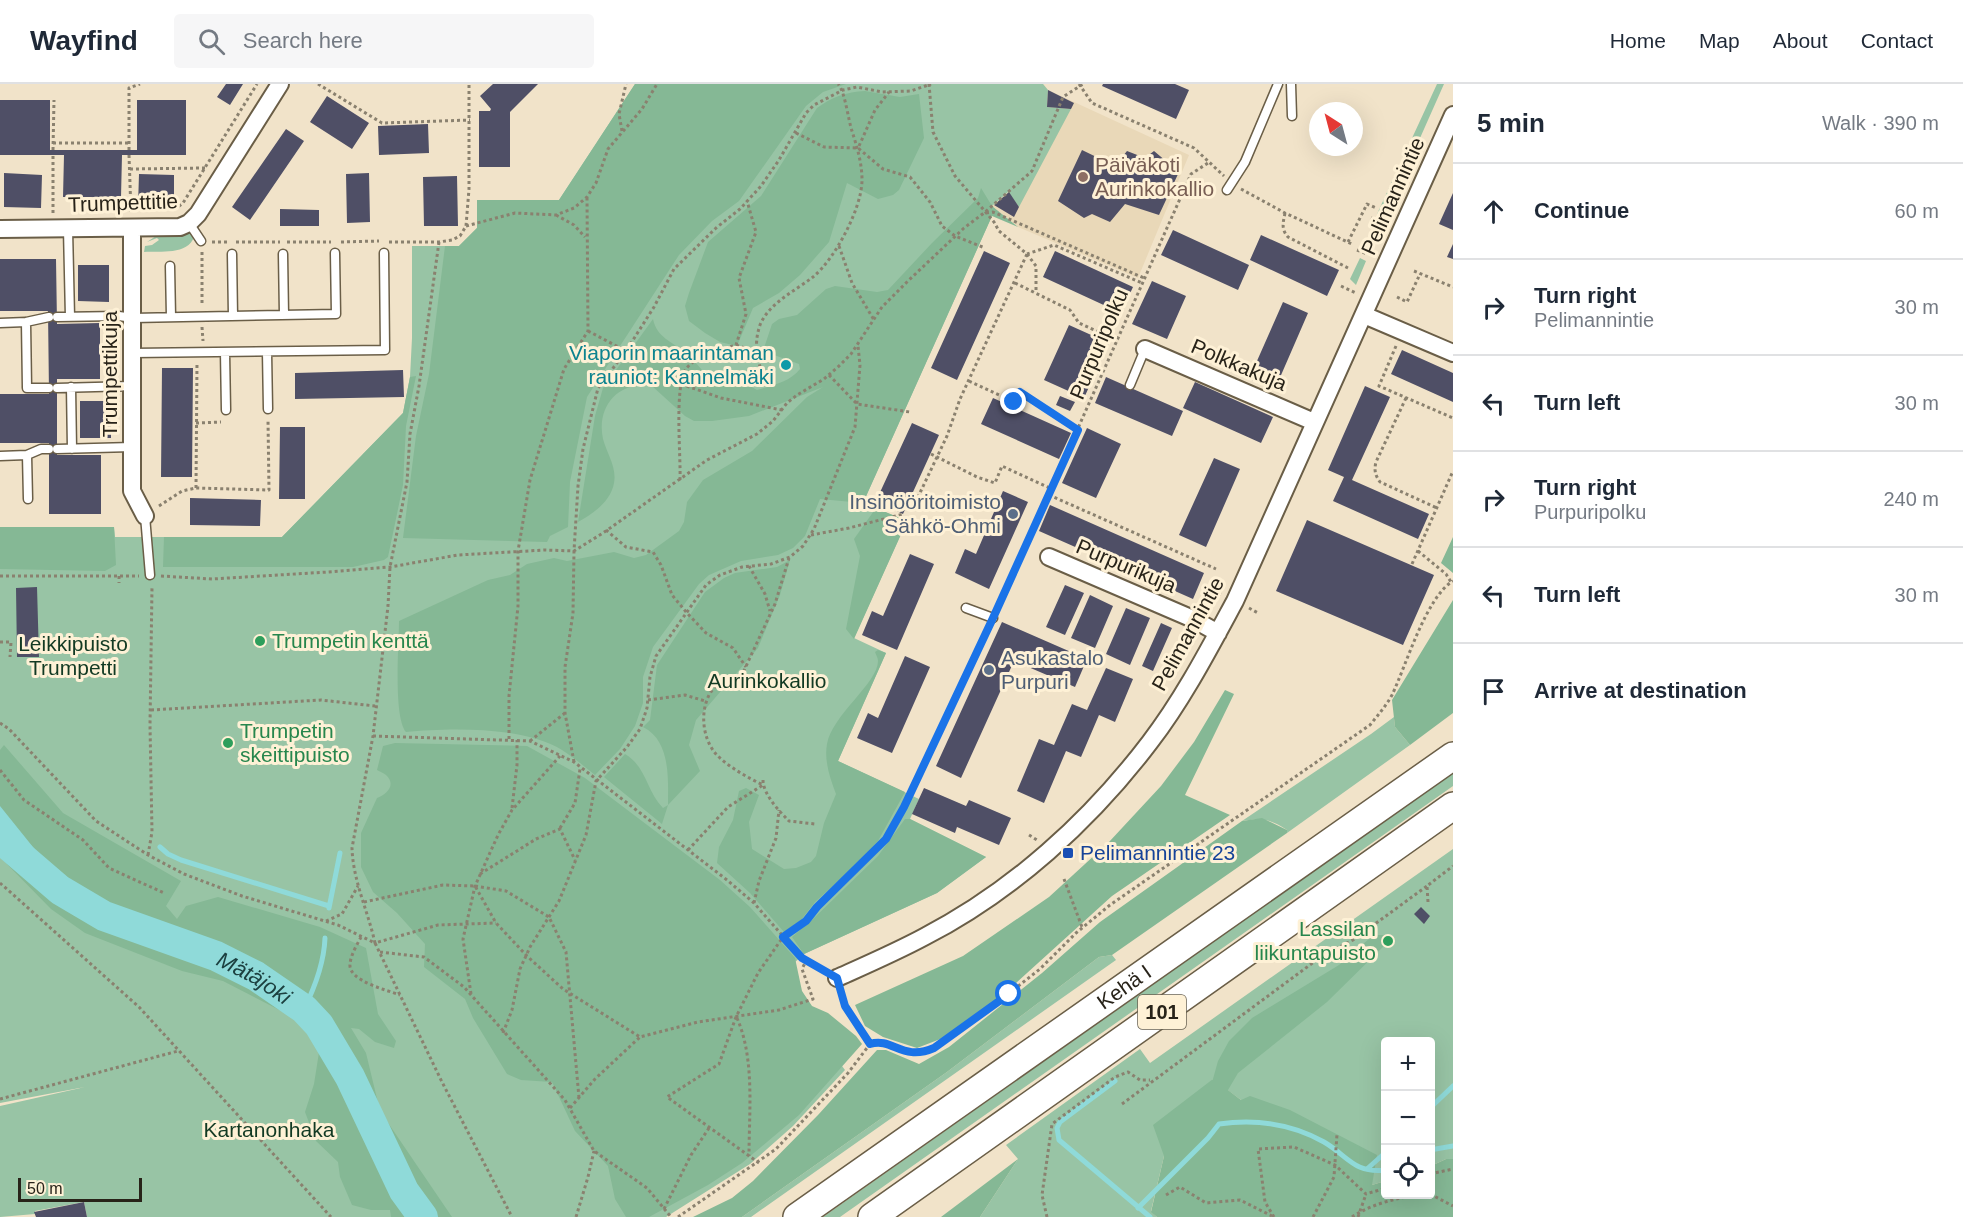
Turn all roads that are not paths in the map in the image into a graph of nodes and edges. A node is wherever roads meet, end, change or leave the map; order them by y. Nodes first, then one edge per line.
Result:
1 (280, 84) edge
2 (1278, 84) edge
3 (1291, 84) edge
4 (1453, 115) edge
5 (1292, 116) dead end
6 (1229, 186) road end
7 (132, 221) junction
8 (189, 223) junction
9 (0, 229) edge
10 (68, 229) junction
11 (201, 241) road end
12 (334, 253) dead end
13 (384, 253) dead end
14 (232, 254) dead end
15 (283, 254) dead end
16 (170, 266) dead end
17 (285, 315) junction
18 (1364, 315) junction
19 (233, 316) junction
20 (70, 317) junction
21 (133, 318) junction
22 (171, 318) junction
23 (26, 322) junction
24 (0, 323) edge
25 (1145, 349) joint
26 (225, 352) junction
27 (267, 352) junction
28 (133, 353) junction
29 (1453, 353) edge
30 (1130, 385) dead end
31 (133, 386) junction
32 (71, 387) junction
33 (268, 409) road end
34 (226, 410) road end
35 (1314, 422) junction
36 (132, 447) junction
37 (72, 448) junction
38 (27, 455) junction
39 (0, 456) edge
40 (28, 499) dead end
41 (145, 516) joint
42 (1049, 557) dead end
43 (150, 575) road end
44 (966, 608) dead end
45 (993, 618) road end
46 (1218, 633) junction
47 (1453, 756) edge
48 (1453, 806) edge
49 (837, 978) road end
50 (797, 1217) edge
51 (872, 1217) edge

1 - 8 street, Trumpettitie
2 - 6 lane
3 - 5 lane
4 - 18 street, Pelimannintie
7 - 8 street, Trumpettitie
7 - 10 street, Trumpettitie
7 - 21 street, Trumpettikuja
8 - 11 lane
9 - 10 street, Trumpettitie
10 - 20 lane
12 - 17 lane
13 - 27 lane
14 - 19 lane
15 - 17 lane
16 - 22 lane
17 - 19 lane
18 - 29 street
18 - 35 street, Pelimannintie
19 - 22 lane
20 - 21 lane
20 - 23 lane
21 - 22 lane
21 - 28 street, Trumpettikuja
23 - 24 lane
23 - 32 lane
25 - 30 lane
25 - 35 street, Polkkakuja
26 - 27 lane
26 - 28 lane
26 - 34 lane
27 - 33 lane
28 - 31 street, Trumpettikuja
31 - 32 lane
31 - 36 street, Trumpettikuja
32 - 37 lane
35 - 46 street, Pelimannintie
36 - 37 lane
36 - 41 street, Trumpettikuja
37 - 38 lane
38 - 39 lane
38 - 40 lane
41 - 43 lane
42 - 46 street, Purpurikuja
44 - 45 lane
46 - 49 street, Pelimannintie
47 - 50 highway, Kehä I / 101
48 - 51 highway, Kehä I / 101

